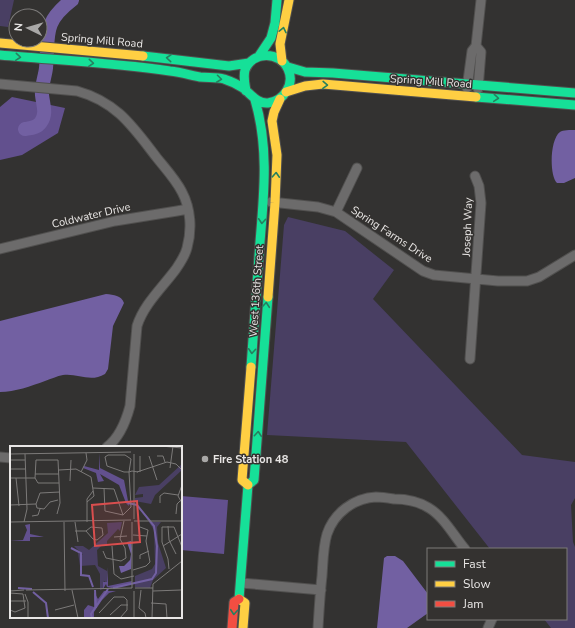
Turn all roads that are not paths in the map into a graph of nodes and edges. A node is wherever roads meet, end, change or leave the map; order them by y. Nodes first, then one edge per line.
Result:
1 (278, 0) edge
2 (289, 0) edge
3 (481, 0) edge
4 (0, 43) edge
5 (476, 46) junction
6 (0, 55) edge
7 (259, 56) junction
8 (249, 63) junction
9 (285, 64) junction
10 (0, 84) edge
11 (467, 84) junction
12 (478, 85) junction
13 (246, 91) junction
14 (286, 92) junction
15 (575, 93) edge
16 (466, 95) junction
17 (477, 96) junction
18 (280, 99) junction
19 (255, 100) junction
20 (575, 104) edge
21 (357, 168) dead end
22 (475, 176) dead end
23 (263, 202) junction
24 (275, 203) junction
25 (188, 209) junction
26 (336, 212) junction
27 (0, 249) edge
28 (575, 255) edge
29 (476, 279) junction
30 (470, 359) dead end
31 (108, 446) edge
32 (0, 457) edge
33 (10, 458) edge
34 (248, 485) junction
35 (464, 548) edge
36 (241, 583) junction
37 (321, 590) junction
38 (240, 599) junction
39 (232, 628) edge
40 (243, 628) edge
41 (318, 628) edge

1 - 7 street
9 -> 2 street
3 - 5 street
8 -> 4 street, Spring Mill Road
5 - 11 street
5 - 12 street
6 -> 13 street
7 - 8 street
7 - 9 street
8 - 13 street
9 - 11 street, Spring Mill Road
9 - 14 street
10 - 25 street
11 - 12 street, Spring Mill Road
11 - 16 street
12 - 15 street, Spring Mill Road
12 - 17 street
13 - 19 street
14 -> 16 street, Spring Mill Road
14 - 18 street
16 - 17 street, Spring Mill Road
17 -> 20 street, Spring Mill Road
18 - 19 street
24 -> 18 street, West 136th Street
19 - 23 street, West 136th Street
21 - 26 street
22 - 29 street, Joseph Way
23 - 24 street, Spring Farms Drive
23 -> 34 street, West 136th Street
24 - 26 street, Spring Farms Drive
34 -> 24 street, West 136th Street
25 - 27 street, Coldwater Drive
25 - 31 street
26 - 29 street, Spring Farms Drive
28 - 29 street, Spring Farms Drive
29 - 30 street, Joseph Way
32 - 33 street
34 - 36 street, West 136th Street
35 - 37 street
36 - 37 street
36 - 38 street, West 136th Street
37 - 41 street
38 -> 39 street, West 136th Street
38 - 40 street, West 136th Street

